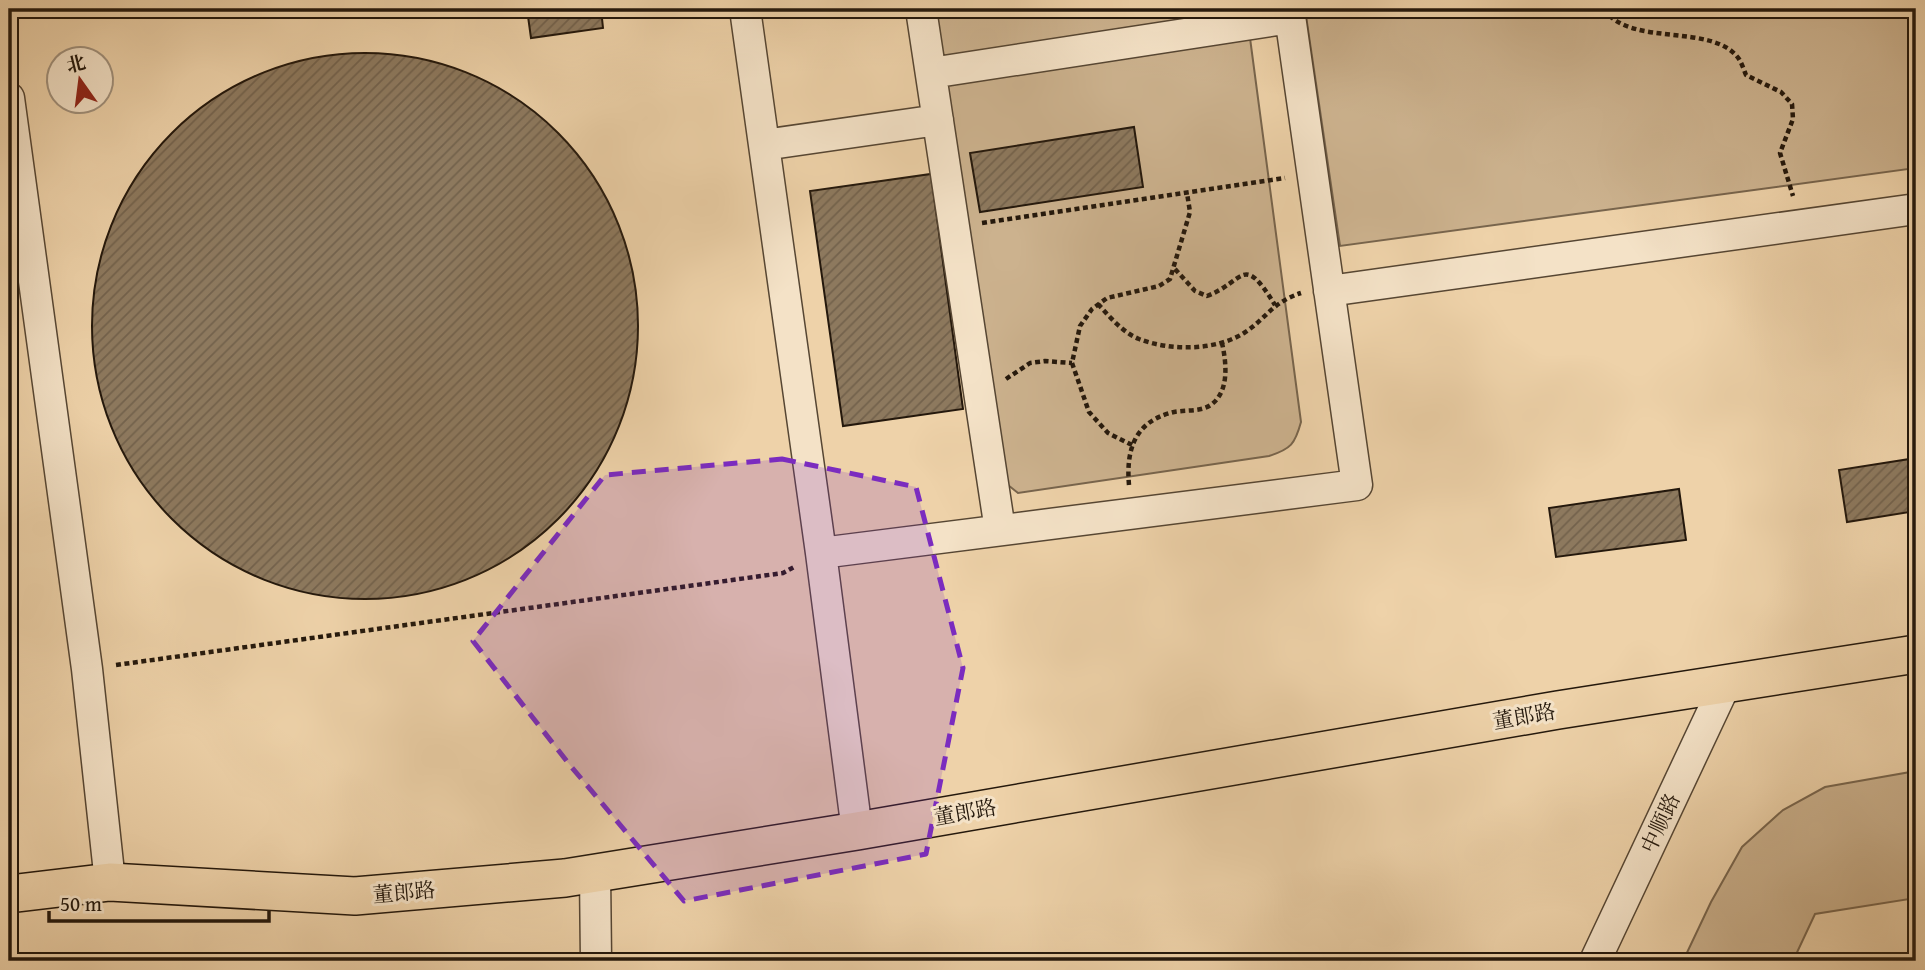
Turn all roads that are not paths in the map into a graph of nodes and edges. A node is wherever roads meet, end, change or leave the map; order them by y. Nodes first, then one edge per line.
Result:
1 (745, 9) edge
2 (921, 9) edge
3 (1289, 13) edge
4 (931, 73) junction
5 (9, 98) edge
6 (938, 120) junction
7 (764, 145) junction
8 (1916, 209) edge
9 (1329, 291) junction
10 (1000, 530) junction
11 (821, 553) junction
12 (1916, 654) edge
13 (1725, 685) junction
14 (857, 831) junction
15 (595, 873) junction
16 (110, 882) junction
17 (9, 894) edge
18 (596, 961) edge
19 (1595, 961) edge

1 - 7 street
2 - 4 street
3 - 4 street
3 - 9 street
4 - 6 street
5 - 16 street
6 - 7 street
6 - 10 street
7 - 11 street
8 - 9 street
9 - 10 street
10 - 11 street
11 - 14 street
12 - 13 main road, 董郎路
13 - 14 main road, 董郎路
13 - 19 street, 中顺路
14 - 15 main road, 董郎路
15 - 16 main road, 董郎路
15 - 18 street
16 - 17 main road, 董郎路

